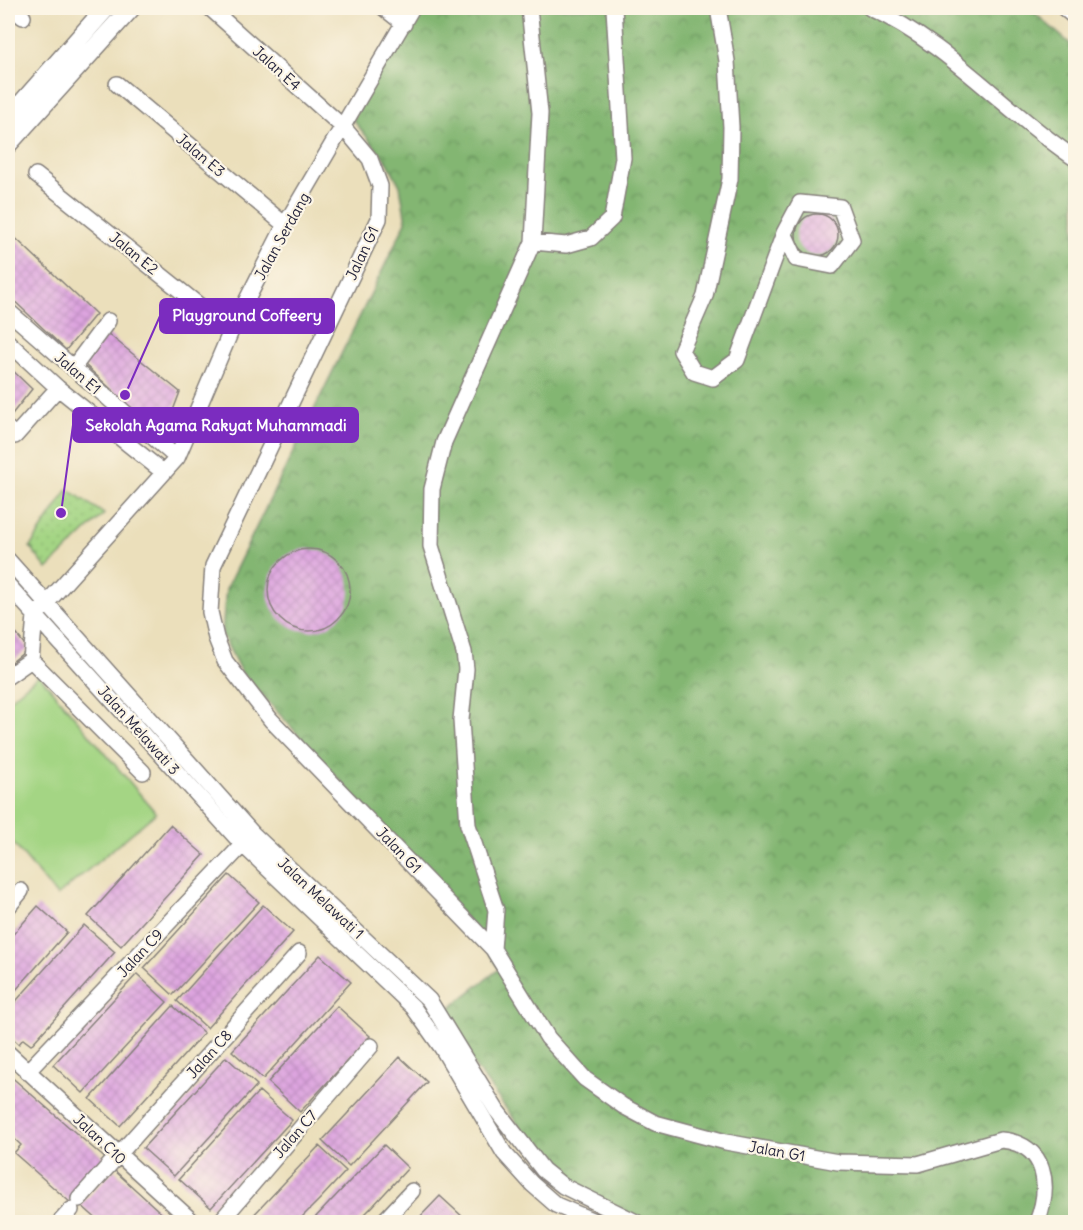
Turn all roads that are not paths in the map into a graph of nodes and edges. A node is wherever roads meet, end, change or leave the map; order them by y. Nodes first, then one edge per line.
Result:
1 (106, 8) edge
2 (131, 8) edge
3 (210, 8) edge
4 (384, 8) edge
5 (412, 8) edge
6 (529, 8) edge
7 (614, 8) edge
8 (718, 8) edge
9 (870, 8) edge
10 (1064, 8) edge
11 (1076, 18) edge
12 (404, 24) junction
13 (117, 84) dead end
14 (8, 119) edge
15 (344, 128) junction
16 (8, 144) edge
17 (1076, 159) edge
18 (36, 175) dead end
19 (285, 225) junction
20 (784, 233) junction
21 (533, 242) junction
22 (8, 311) edge
23 (108, 321) dead end
24 (231, 331) junction
25 (8, 342) edge
26 (73, 368) junction
27 (58, 388) junction
28 (8, 429) edge
29 (177, 458) junction
30 (163, 472) junction
31 (8, 560) edge
32 (8, 585) edge
33 (40, 610) junction
34 (31, 660) junction
35 (8, 676) edge
36 (143, 772) dead end
37 (248, 839) junction
38 (21, 891) dead end
39 (8, 907) edge
40 (494, 949) junction
41 (299, 953) dead end
42 (371, 1046) dead end
43 (8, 1053) edge
44 (27, 1072) junction
45 (118, 1156) junction
46 (412, 1191) dead end
47 (60, 1222) edge
48 (193, 1222) edge
49 (220, 1222) edge
50 (383, 1222) edge
51 (596, 1222) edge
52 (636, 1222) edge
53 (1037, 1222) edge

1 - 14 main road
2 - 16 main road
3 - 15 street, Jalan E4
4 - 12 street
5 - 12 street, Jalan Serdang
6 - 21 street
7 - 21 street
8 - 20 street
9 - 17 street
10 - 11 street
12 - 15 street, Jalan Serdang
13 - 19 street, Jalan E3
15 - 19 street, Jalan Serdang
15 - 40 street, Jalan G1
18 - 24 street, Jalan E2
19 - 24 street, Jalan Serdang
20 - 20 street
21 - 40 street
22 - 26 street, Jalan E1
23 - 26 street
24 - 29 street, Jalan Serdang
25 - 27 street, Jalan E1
26 - 29 street, Jalan E1
27 - 28 street
27 - 30 street, Jalan E1
29 - 30 street, Jalan Serdang
30 - 33 street, Jalan Serdang
31 - 33 street
32 - 33 street
33 - 34 street
33 - 37 street, Jalan Melawati 3
34 - 35 street
34 - 36 street
37 - 44 street, Jalan C9
37 - 51 street, Jalan Melawati 1
37 - 52 street, Jalan Melawati 1
38 - 39 street
40 - 53 street, Jalan G1
41 - 45 street, Jalan C8
42 - 49 street, Jalan C7
43 - 44 street, Jalan C10
44 - 45 street, Jalan C10
45 - 47 street, Jalan C8
45 - 48 street, Jalan C10
46 - 50 street

